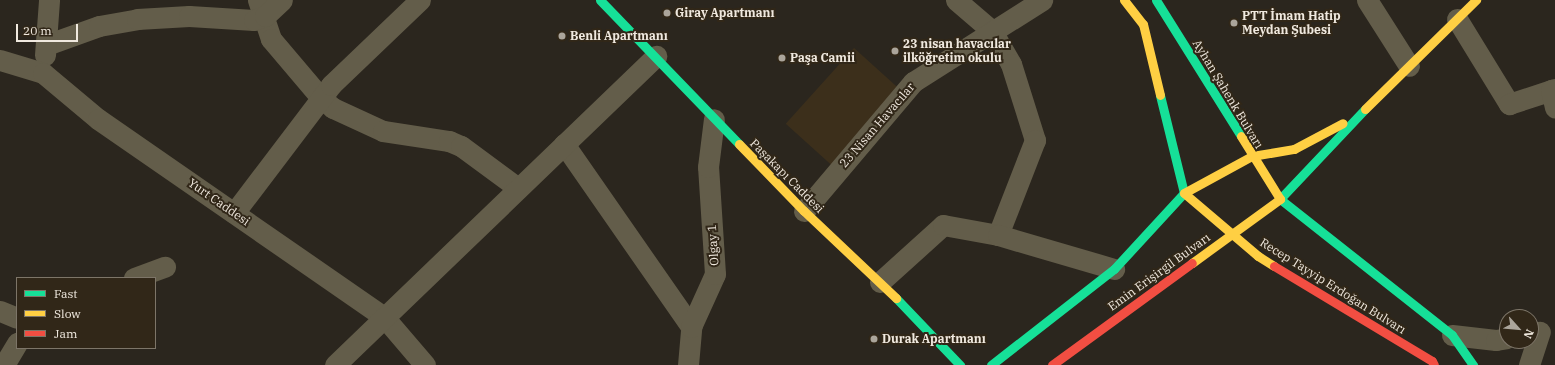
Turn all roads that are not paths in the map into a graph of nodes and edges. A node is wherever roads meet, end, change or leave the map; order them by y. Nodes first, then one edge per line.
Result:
1 (49, 0) edge
2 (282, 0) edge
3 (420, 0) edge
4 (600, 0) edge
5 (956, 0) edge
6 (1042, 0) edge
7 (1124, 0) edge
8 (1156, 0) edge
9 (1367, 0) edge
10 (1476, 0) edge
11 (261, 8) edge
12 (1457, 19) junction
13 (992, 31) junction
14 (46, 45) junction
15 (656, 56) junction
16 (0, 60) edge
17 (1409, 66) junction
18 (43, 73) junction
19 (1554, 96) edge
20 (321, 98) junction
21 (1360, 114) junction
22 (714, 119) junction
23 (564, 144) junction
24 (1252, 156) junction
25 (518, 188) junction
26 (1184, 193) junction
27 (1280, 199) junction
28 (804, 211) junction
29 (234, 213) junction
30 (1232, 234) junction
31 (998, 235) junction
32 (165, 266) dead end
33 (1114, 269) junction
34 (137, 277) edge
35 (880, 282) junction
36 (0, 311) edge
37 (384, 317) junction
38 (16, 318) edge
39 (691, 327) junction
40 (1542, 330) edge
41 (1452, 336) junction
42 (1499, 339) edge
43 (16, 345) edge
44 (686, 364) edge
45 (1432, 364) edge
46 (4, 365) edge
47 (335, 365) edge
48 (425, 365) edge
49 (960, 365) edge
50 (991, 365) edge
51 (1052, 365) edge
52 (1473, 365) edge
53 (1529, 365) edge

1 - 14 street
2 - 11 street
3 - 20 street
4 - 15 main road, Paşakapı Caddesi
5 - 13 street
6 - 13 street, 23 Nisan Havacılar
7 - 26 main road
8 - 24 main road, Ayhan Şahenk Bulvarı
9 - 17 street
10 - 12 main road
11 - 14 street
11 - 20 street
12 - 17 main road
12 - 19 street
13 - 28 street, 23 Nisan Havacılar
13 - 31 street
14 - 18 street
15 - 22 main road, Paşakapı Caddesi
15 - 23 street
16 - 18 street, Yurt Caddesi
17 - 21 main road
18 - 29 street, Yurt Caddesi
20 - 25 street
20 - 29 street
21 - 24 main road
21 - 27 main road, Emin Erişirgil Bulvarı
22 - 28 main road, Paşakapı Caddesi
22 - 39 street, Olgay 1
23 - 25 street
23 - 39 street
24 - 26 main road
24 - 27 main road, Ayhan Şahenk Bulvarı
25 - 37 street
26 - 30 main road, Recep Tayyip Erdoğan Bulvarı
26 - 33 main road
27 - 30 main road, Emin Erişirgil Bulvarı
27 - 41 main road
28 - 35 main road, Paşakapı Caddesi
29 - 37 street, Yurt Caddesi
30 - 45 main road, Recep Tayyip Erdoğan Bulvarı
30 - 51 main road, Emin Erişirgil Bulvarı
31 - 33 street
31 - 35 street
32 - 34 street
33 - 50 main road
35 - 49 main road, Paşakapı Caddesi
36 - 38 street
37 - 47 street
37 - 48 street, Yurt Caddesi
39 - 44 street, Olgay 1
40 - 53 street
41 - 42 street
41 - 52 main road
43 - 46 street

